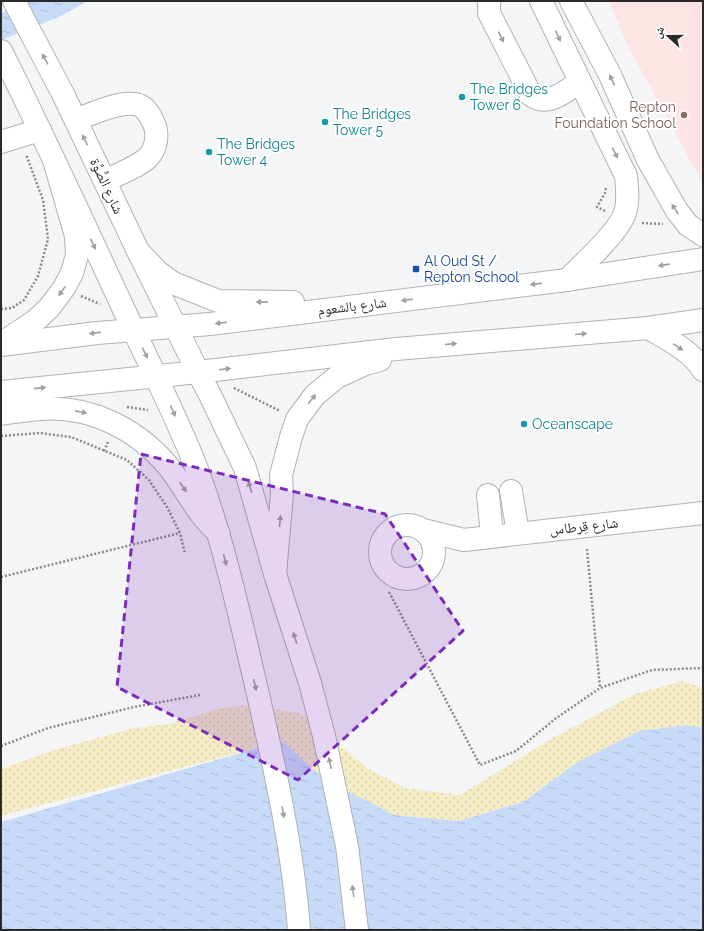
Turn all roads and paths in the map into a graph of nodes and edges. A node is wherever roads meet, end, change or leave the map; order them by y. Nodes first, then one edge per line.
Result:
1 (14, 1) edge
2 (490, 1) edge
3 (542, 1) edge
4 (571, 1) edge
5 (1, 51) edge
6 (580, 82) junction
7 (76, 120) junction
8 (20, 136) edge
9 (54, 160) junction
10 (105, 181) junction
11 (638, 222) dead end
12 (666, 224) dead end
13 (703, 235) edge
14 (138, 251) junction
15 (703, 259) edge
16 (567, 280) junction
17 (75, 293) dead end
18 (100, 304) dead end
19 (371, 304) junction
20 (1, 309) edge
21 (703, 320) edge
22 (176, 326) junction
23 (648, 328) junction
24 (134, 330) junction
25 (1, 345) edge
26 (420, 347) junction
27 (703, 370) edge
28 (198, 372) junction
29 (157, 376) junction
30 (233, 388) dead end
31 (1, 392) edge
32 (124, 406) dead end
33 (148, 410) dead end
34 (1, 414) edge
35 (287, 414) dead end
36 (1, 436) edge
37 (511, 491) dead end
38 (488, 495) dead end
39 (703, 513) edge
40 (423, 530) junction
41 (180, 533) junction
42 (518, 533) junction
43 (219, 534) junction
44 (492, 536) junction
45 (464, 540) junction
46 (586, 549) dead end
47 (185, 554) dead end
48 (428, 569) junction
49 (275, 574) junction
50 (1, 577) edge
51 (389, 592) dead end
52 (703, 668) edge
53 (600, 688) junction
54 (200, 695) dead end
55 (1, 746) edge
56 (299, 930) edge
57 (357, 930) edge

7 -> 1 street, شارع الصُّوَّة
2 -> 6 street
3 -> 6 street
13 -> 4 street
5 - 8 street
6 -> 16 street
10 -> 7 street, شارع الصُّوَّة
7 - 10 street
8 - 9 street
8 - 20 path
9 -> 24 street
9 -> 25 street
10 - 14 street, شارع الصُّوَّة
11 - 12 path
19 -> 14 street
14 - 22 street, شارع الصُّوَّة
15 -> 16 street, شارع بالشعوم
16 -> 19 street, شارع بالشعوم
17 - 18 path
19 -> 22 street, شارع بالشعوم
21 - 23 street
22 - 24 street, شارع بالشعوم
22 - 28 street, شارع الصُّوَّة
26 -> 23 street
23 -> 27 street
24 -> 25 street, شارع بالشعوم
24 -> 29 street
28 -> 26 street
49 -> 26 street
28 - 29 street
49 -> 28 street, شارع الصُّوَّة
31 -> 29 street
29 -> 43 street
30 - 35 path
32 - 33 path
34 -> 43 street
36 - 41 path
37 - 42 street
38 - 44 street
39 - 42 street, شارع قِرطاس
40 - 45 street, شارع قِرطاس
40 - 48 street
40 - 48 street
41 - 47 path
41 - 50 path
42 - 44 street, شارع قِرطاس
43 -> 56 street
44 - 45 street, شارع قِرطاس
45 - 48 street
46 - 53 path
57 -> 49 street, شارع الصُّوَّة
51 - 53 path
52 - 53 path
54 - 55 path

